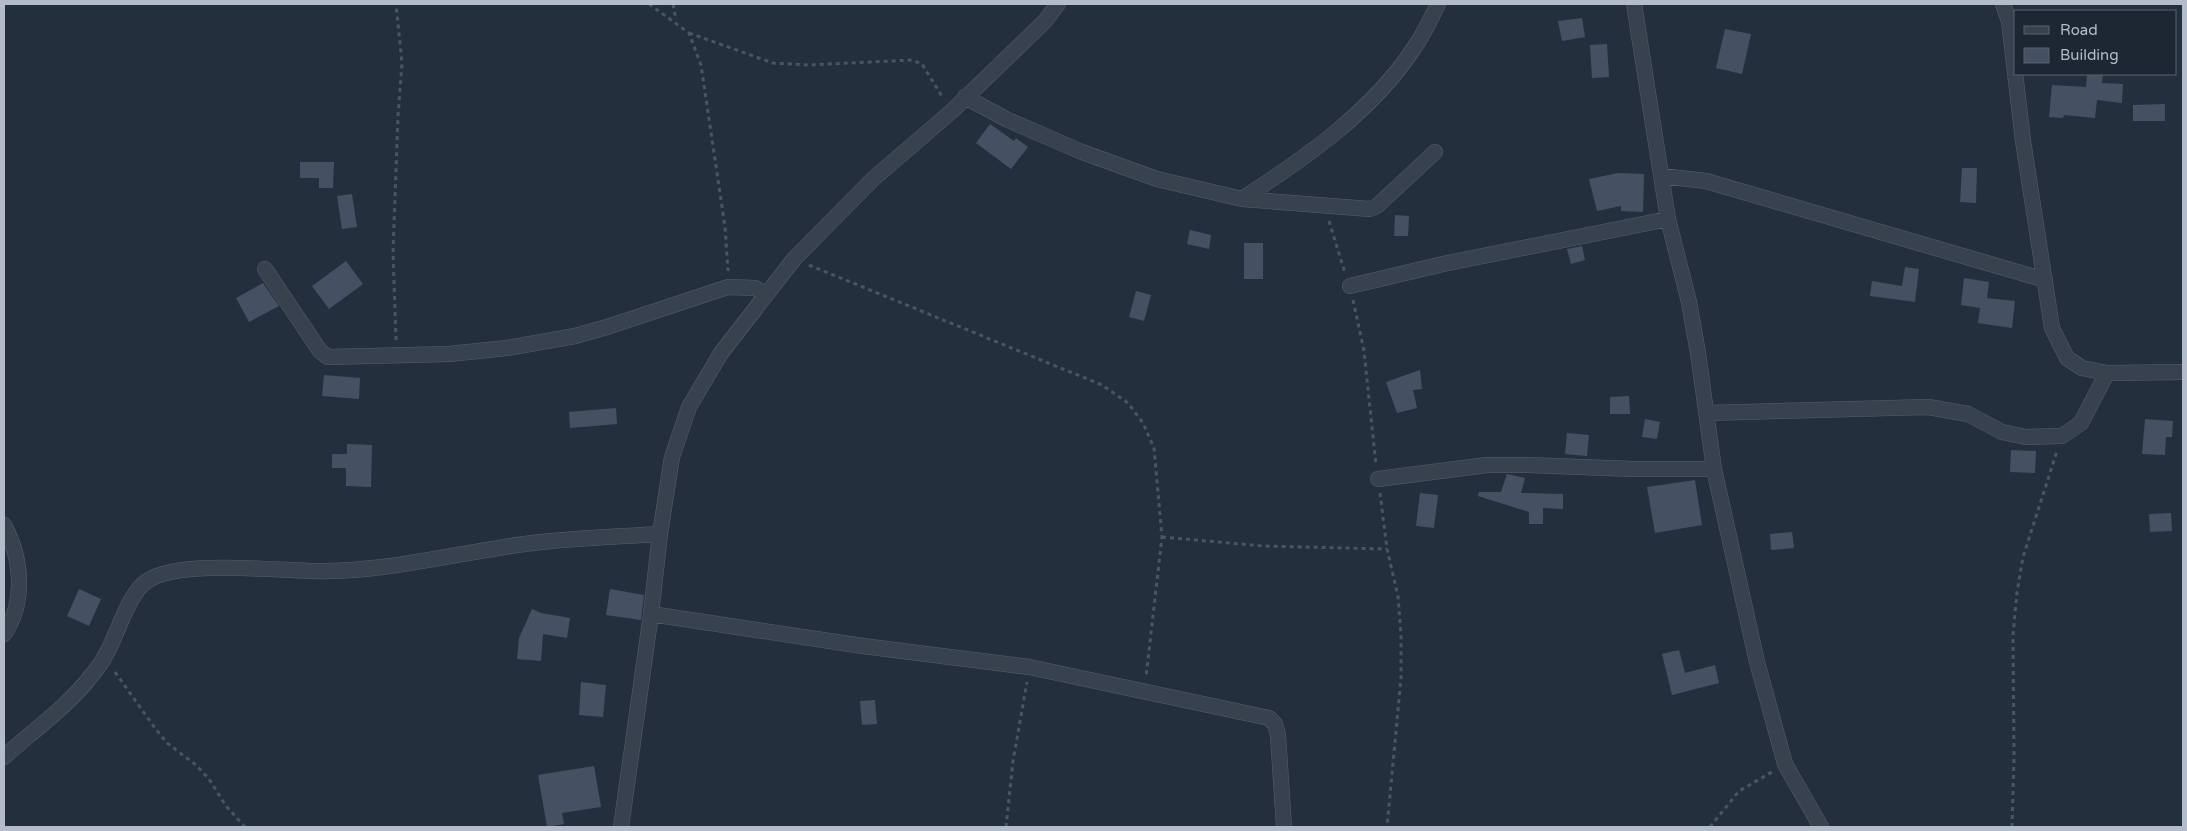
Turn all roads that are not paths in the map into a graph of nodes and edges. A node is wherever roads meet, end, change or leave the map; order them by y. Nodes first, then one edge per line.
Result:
1 (1058, 4) edge
2 (1438, 4) edge
3 (1634, 4) edge
4 (2003, 4) edge
5 (2014, 64) edge
6 (2015, 75) edge
7 (965, 97) junction
8 (1435, 152) dead end
9 (1662, 176) junction
10 (1242, 199) junction
11 (1668, 219) junction
12 (265, 269) dead end
13 (2045, 280) junction
14 (1350, 286) road end
15 (766, 294) junction
16 (2183, 372) edge
17 (2107, 373) junction
18 (1707, 413) junction
19 (1714, 470) junction
20 (1378, 479) road end
21 (4, 525) edge
22 (660, 534) junction
23 (651, 614) junction
24 (4, 634) edge
25 (4, 757) edge
26 (621, 827) edge
27 (1284, 827) edge
28 (1821, 827) edge

1 - 7 street
2 - 10 street
3 - 9 street
4 - 5 street
6 - 13 street
7 - 10 street
7 - 15 street
8 - 10 street
9 - 11 street
9 - 13 street
11 - 14 street
11 - 18 street
12 - 15 street
13 - 17 street
15 - 22 street
16 - 17 street
17 - 18 street
18 - 19 street
19 - 20 street
19 - 28 street
21 - 24 street
22 - 23 street
22 - 25 street
23 - 26 street
23 - 27 street

